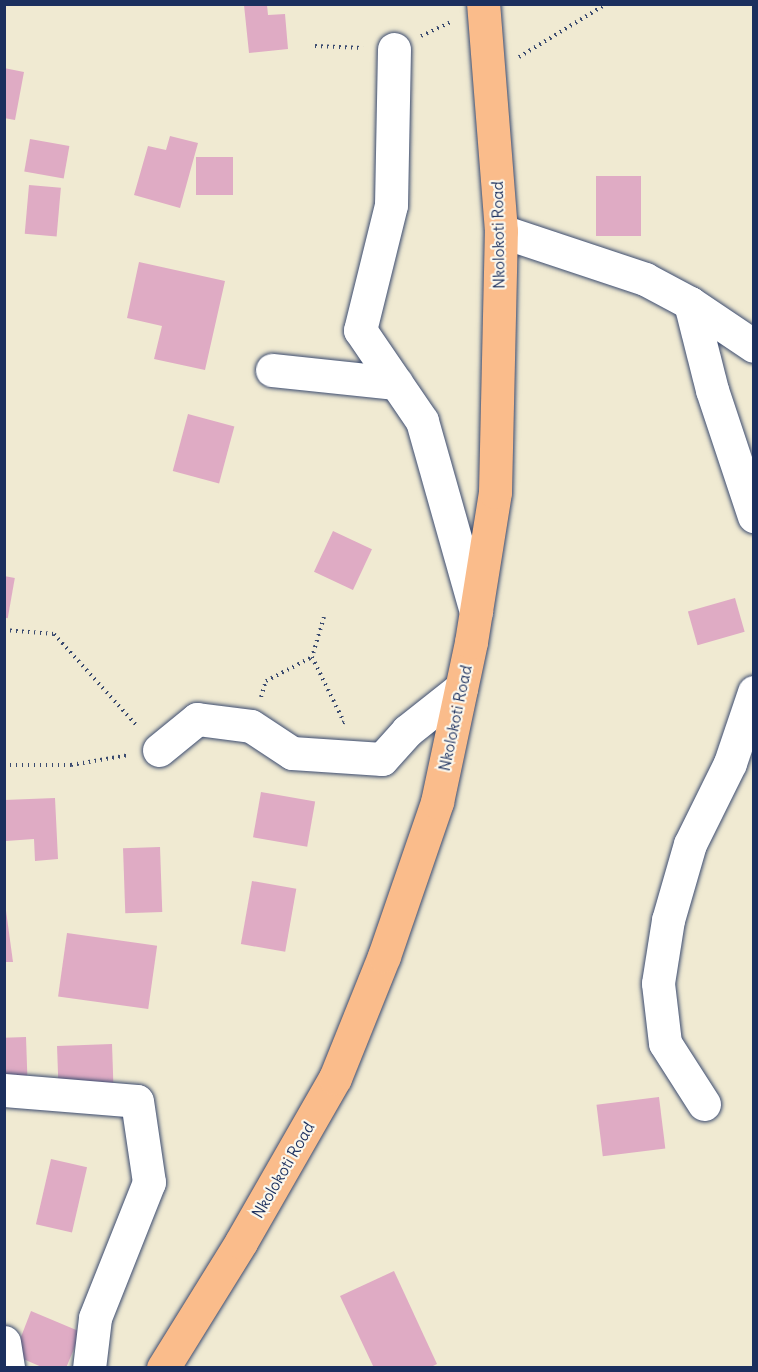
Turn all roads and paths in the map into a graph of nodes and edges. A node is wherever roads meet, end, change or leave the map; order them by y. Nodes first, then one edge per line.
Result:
1 (483, 4) edge
2 (606, 4) edge
3 (394, 49) dead end
4 (491, 75) junction
5 (501, 231) junction
6 (690, 303) junction
7 (753, 346) edge
8 (272, 369) dead end
9 (396, 384) junction
10 (753, 516) edge
11 (476, 612) junction
12 (324, 617) dead end
13 (4, 630) edge
14 (312, 657) junction
15 (461, 688) junction
16 (753, 692) edge
17 (251, 726) junction
18 (335, 727) dead end
19 (159, 750) junction
20 (4, 765) edge
21 (4, 1090) edge
22 (704, 1104) dead end
23 (4, 1342) edge
24 (8, 1368) edge
25 (89, 1368) edge
26 (162, 1368) edge

1 - 4 main road, Nkolokoti Road
2 - 4 path
3 - 9 street
4 - 5 main road, Nkolokoti Road
5 - 6 street
5 - 11 main road, Nkolokoti Road
6 - 7 street
6 - 10 street
8 - 9 street
9 - 11 street
11 - 15 main road, Nkolokoti Road
12 - 14 path
13 - 19 path
14 - 17 path
14 - 18 path
15 - 17 street
15 - 26 main road, Nkolokoti Road
16 - 22 street
17 - 19 street
19 - 20 path
21 - 25 street
23 - 24 street

